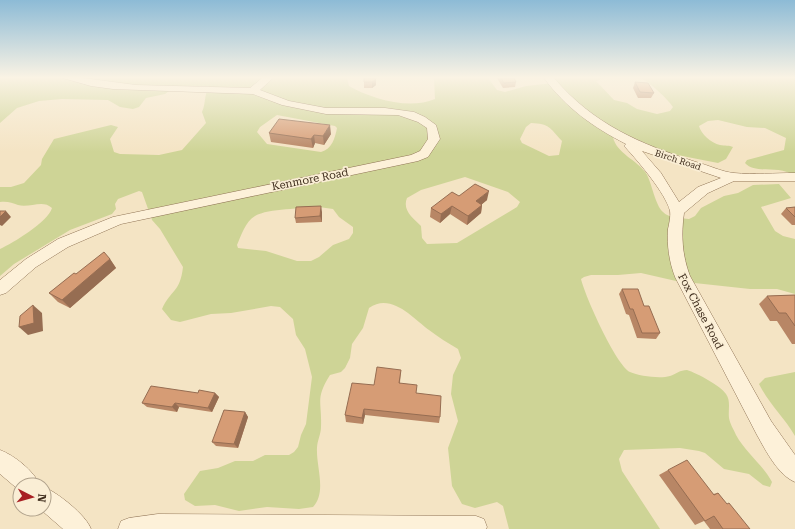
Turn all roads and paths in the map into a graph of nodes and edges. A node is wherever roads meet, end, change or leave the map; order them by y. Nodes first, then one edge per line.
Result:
1 (286, 103) edge
2 (570, 103) edge
3 (624, 140) junction
4 (732, 177) junction
5 (795, 177) edge
6 (677, 211) junction
7 (0, 289) edge
8 (0, 460) edge
9 (795, 472) edge
10 (20, 477) edge
11 (52, 505) edge
12 (476, 527) dead end
13 (80, 529) edge
14 (129, 529) edge

1 - 7 street, Kenmore Road
2 - 3 street, Birch Road
3 - 4 street, Birch Road
3 - 6 street, Birch Road
4 - 5 street
4 - 6 street
6 - 9 street, Fox Chase Road
8 - 10 street
11 - 13 street
12 - 14 street

